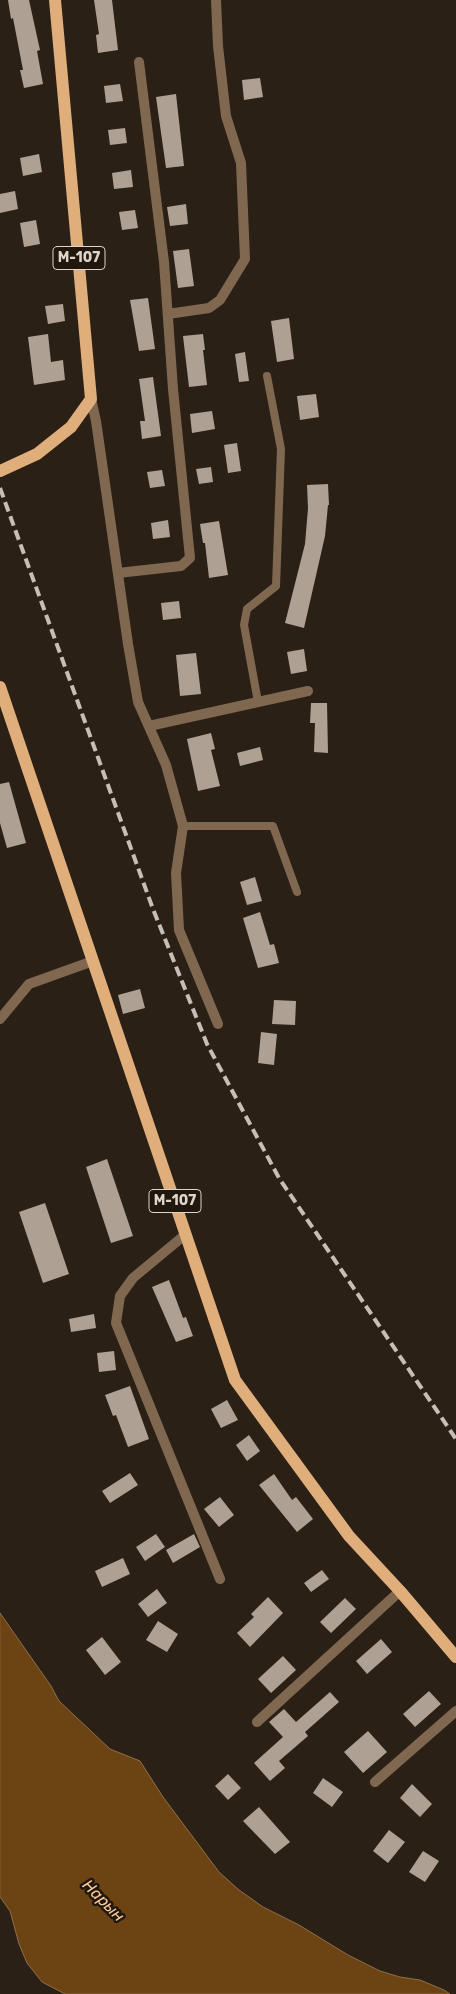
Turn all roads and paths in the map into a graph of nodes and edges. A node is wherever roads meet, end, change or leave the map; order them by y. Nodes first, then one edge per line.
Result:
1 (55, 0) edge
2 (216, 0) edge
3 (140, 62) dead end
4 (168, 314) junction
5 (267, 376) dead end
6 (91, 399) junction
7 (0, 471) edge
8 (118, 573) junction
9 (0, 687) edge
10 (308, 691) dead end
11 (258, 702) junction
12 (149, 726) junction
13 (183, 826) junction
14 (297, 892) dead end
15 (93, 961) junction
16 (0, 1019) edge
17 (218, 1024) dead end
18 (186, 1234) junction
19 (220, 1579) dead end
20 (400, 1591) junction
21 (456, 1657) edge
22 (456, 1711) edge
23 (257, 1722) dead end
24 (376, 1782) dead end

1 - 6 main road, М-107
2 - 4 street
3 - 4 street
4 - 8 street
5 - 11 lane
6 - 7 main road
6 - 8 street
8 - 12 street
9 - 15 main road, М-107
10 - 11 street
11 - 12 street
12 - 13 street
13 - 14 lane
13 - 17 street
15 - 16 street
15 - 18 main road, М-107
18 - 19 street
18 - 20 main road, М-107
20 - 21 main road, М-107
20 - 23 street
22 - 24 street

